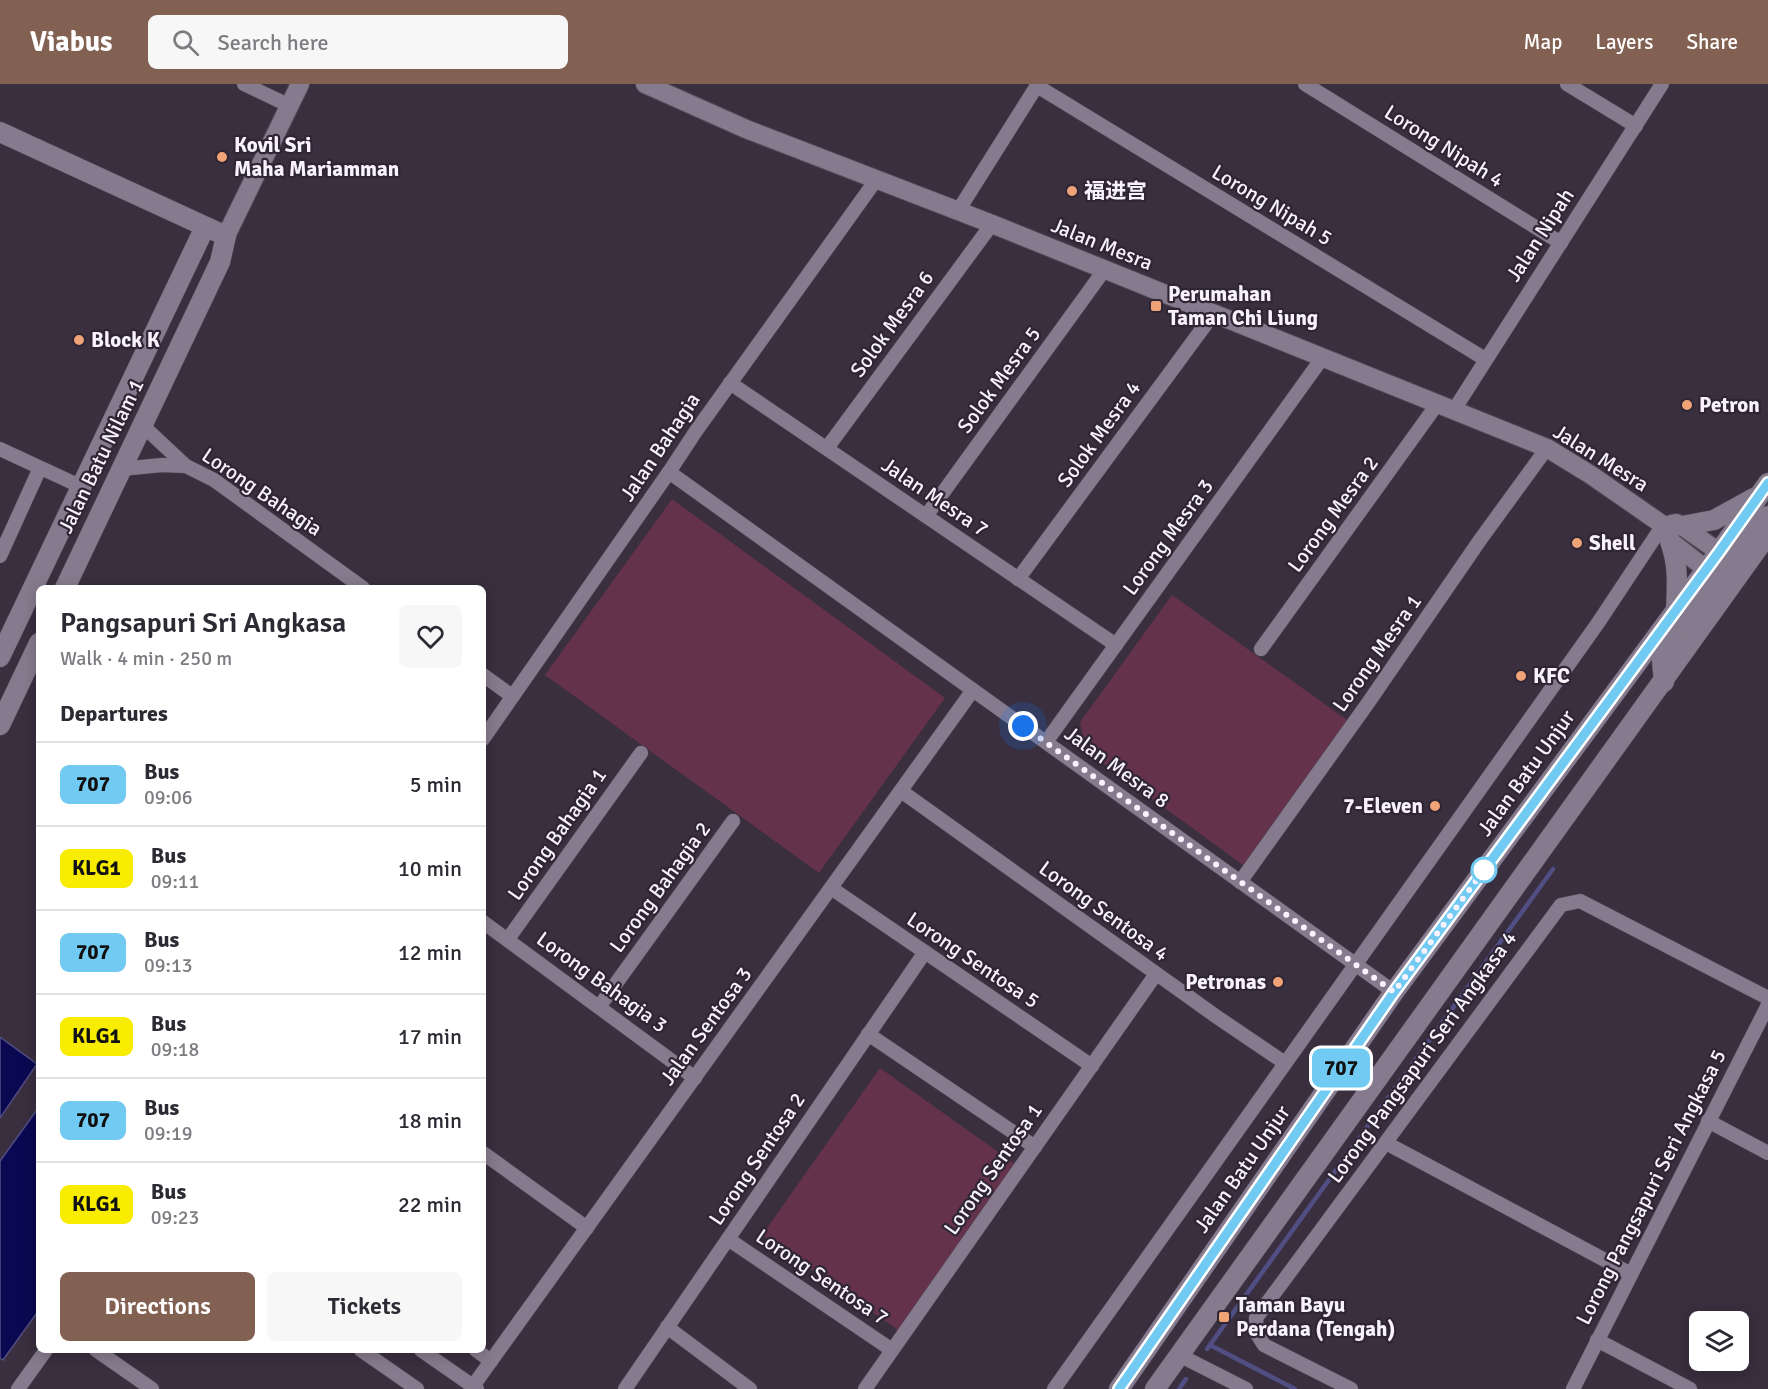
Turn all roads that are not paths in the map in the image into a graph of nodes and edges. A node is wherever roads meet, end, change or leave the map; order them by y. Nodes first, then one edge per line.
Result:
1 (244, 84) edge
2 (300, 84) edge
3 (645, 84) edge
4 (1305, 84) edge
5 (1567, 84) edge
6 (1662, 84) edge
7 (1037, 85) edge
8 (290, 106) junction
9 (1636, 126) junction
10 (0, 132) edge
11 (876, 180) junction
12 (958, 211) junction
13 (992, 224) junction
14 (205, 226) junction
15 (226, 236) junction
16 (1561, 243) junction
17 (1105, 269) junction
18 (1214, 313) junction
19 (1323, 357) junction
20 (1485, 359) junction
21 (730, 383) junction
22 (1446, 406) junction
23 (142, 425) junction
24 (826, 448) junction
25 (1547, 448) junction
26 (0, 449) edge
27 (186, 466) junction
28 (40, 468) junction
29 (121, 469) junction
30 (669, 472) junction
31 (82, 487) junction
32 (1764, 489) edge
33 (926, 516) junction
34 (1768, 516) edge
35 (1672, 531) junction
36 (1768, 534) edge
37 (0, 556) edge
38 (1715, 563) junction
39 (1018, 579) junction
40 (66, 585) edge
41 (359, 585) edge
42 (1676, 611) junction
43 (1116, 645) junction
44 (36, 648) edge
45 (1261, 649) dead end
46 (0, 657) edge
47 (486, 677) edge
48 (1664, 682) junction
49 (973, 690) junction
50 (512, 696) junction
51 (0, 725) edge
52 (486, 735) edge
53 (1046, 742) junction
54 (641, 753) dead end
55 (900, 791) junction
56 (734, 821) dead end
57 (1240, 882) junction
58 (831, 888) junction
59 (486, 924) edge
60 (508, 939) junction
61 (925, 952) junction
62 (1356, 965) junction
63 (1156, 974) junction
64 (1394, 992) junction
65 (1768, 998) edge
66 (1768, 1005) edge
67 (600, 1007) junction
68 (868, 1035) junction
69 (1285, 1063) junction
70 (1092, 1066) junction
71 (695, 1078) junction
72 (1708, 1121) junction
73 (1386, 1143) junction
74 (1035, 1148) junction
75 (1768, 1153) edge
76 (486, 1155) edge
77 (587, 1228) junction
78 (728, 1239) junction
79 (1631, 1274) junction
80 (667, 1327) junction
81 (1597, 1340) junction
82 (892, 1350) junction
83 (44, 1353) edge
84 (100, 1353) edge
85 (366, 1353) edge
86 (424, 1353) edge
87 (480, 1353) edge
88 (1179, 1355) junction
89 (491, 1361) junction
90 (1221, 1376) junction
91 (475, 1388) edge
92 (18, 1389) edge
93 (152, 1389) edge
94 (417, 1389) edge
95 (625, 1389) edge
96 (750, 1389) edge
97 (865, 1389) edge
98 (1054, 1389) edge
99 (1119, 1389) edge
100 (1155, 1389) edge
101 (1212, 1389) edge
102 (1246, 1389) edge
103 (1351, 1389) edge
104 (1574, 1389) edge
105 (1690, 1389) edge

1 - 8 street
2 - 8 street, Jalan Batu Nilam 1
3 - 11 street, Jalan Mesra
4 - 16 street, Lorong Nipah 4
5 - 9 street
6 - 9 street, Jalan Nipah
7 - 12 street
7 - 20 street, Lorong Nipah 5
8 - 15 street, Jalan Batu Nilam 1
9 - 16 street, Jalan Nipah
10 - 14 main road
11 - 12 street, Jalan Mesra
11 - 21 street, Jalan Bahagia
12 - 13 street, Jalan Mesra
13 - 17 street, Jalan Mesra
13 - 24 street, Solok Mesra 6
14 - 15 main road
14 - 31 main road, Jalan Batu Nilam 1
15 - 23 main road, Jalan Batu Nilam 1
16 - 20 street, Jalan Nipah
17 - 18 street, Jalan Mesra
17 - 33 street, Solok Mesra 5
18 - 19 street, Jalan Mesra
18 - 39 street, Solok Mesra 4
19 - 22 street, Jalan Mesra
19 - 43 street, Lorong Mesra 3
20 - 22 street, Jalan Nipah
21 - 24 street, Jalan Mesra 7
21 - 30 street, Jalan Bahagia
22 - 25 street, Jalan Mesra
22 - 45 street, Lorong Mesra 2
23 - 27 street, Lorong Bahagia
23 - 29 main road, Jalan Batu Nilam 1
24 - 33 street, Jalan Mesra 7
25 - 35 street, Jalan Mesra
25 - 57 street, Lorong Mesra 1
26 - 28 street
27 - 29 street
27 - 41 street, Lorong Bahagia
28 - 31 street
28 - 37 street
29 - 40 main road, Jalan Batu Nilam 1
30 - 49 street, Jalan Mesra 8
30 - 50 street, Jalan Bahagia
31 - 46 main road, Jalan Batu Nilam 1
32 - 35 main road
32 - 38 main road, Jalan Batu Unjur
33 - 39 street, Jalan Mesra 7
34 - 38 main road
35 - 38 street, Jalan Mesra
35 - 42 main road
35 - 62 street, Jalan Batu Unjur
36 - 48 main road
38 - 42 main road, Jalan Batu Unjur
38 - 48 main road
39 - 43 street, Jalan Mesra 7
42 - 64 main road, Jalan Batu Unjur
43 - 53 street, Lorong Mesra 3
44 - 51 main road
47 - 50 street
48 - 88 main road
49 - 53 street, Jalan Mesra 8
49 - 55 street, Jalan Sentosa 3
50 - 52 street, Jalan Bahagia
53 - 57 street, Jalan Mesra 8
54 - 60 street, Lorong Bahagia 1
55 - 58 street, Jalan Sentosa 3
55 - 63 street, Lorong Sentosa 4
56 - 67 street, Lorong Bahagia 2
57 - 62 street, Jalan Mesra 8
58 - 61 street, Lorong Sentosa 5
58 - 71 street, Jalan Sentosa 3
59 - 60 street, Lorong Bahagia 3
60 - 67 street, Lorong Bahagia 3
61 - 68 street, Lorong Sentosa 2
61 - 70 street, Lorong Sentosa 5
62 - 64 street, Jalan Mesra 8
62 - 69 street, Jalan Batu Unjur
63 - 69 street, Lorong Sentosa 4
63 - 70 street, Lorong Sentosa 1
64 - 99 main road, Jalan Batu Unjur
65 - 73 street, Lorong Pangsapuri Seri Angkasa 4
66 - 72 street, Lorong Pangsapuri Seri Angkasa 5
67 - 71 street, Lorong Bahagia 3
68 - 74 street
68 - 78 street, Lorong Sentosa 2
69 - 98 street, Jalan Batu Unjur
70 - 74 street, Lorong Sentosa 1
71 - 77 street, Jalan Sentosa 3
72 - 75 street
72 - 79 street, Lorong Pangsapuri Seri Angkasa 5
73 - 79 street
73 - 103 street, Lorong Pangsapuri Seri Angkasa 4
74 - 82 street, Lorong Sentosa 1
76 - 77 street
77 - 89 street, Jalan Sentosa 3
78 - 80 street, Lorong Sentosa 2
78 - 82 street, Lorong Sentosa 7
79 - 81 street, Lorong Pangsapuri Seri Angkasa 5
80 - 95 street, Lorong Sentosa 2
80 - 96 street
81 - 104 street, Lorong Pangsapuri Seri Angkasa 5
81 - 105 street
82 - 97 street, Lorong Sentosa 1
83 - 92 street
84 - 93 street
85 - 94 street
86 - 91 street
87 - 89 street
88 - 90 street
88 - 100 main road
89 - 91 street, Jalan Sentosa 3
90 - 101 street
90 - 102 street

